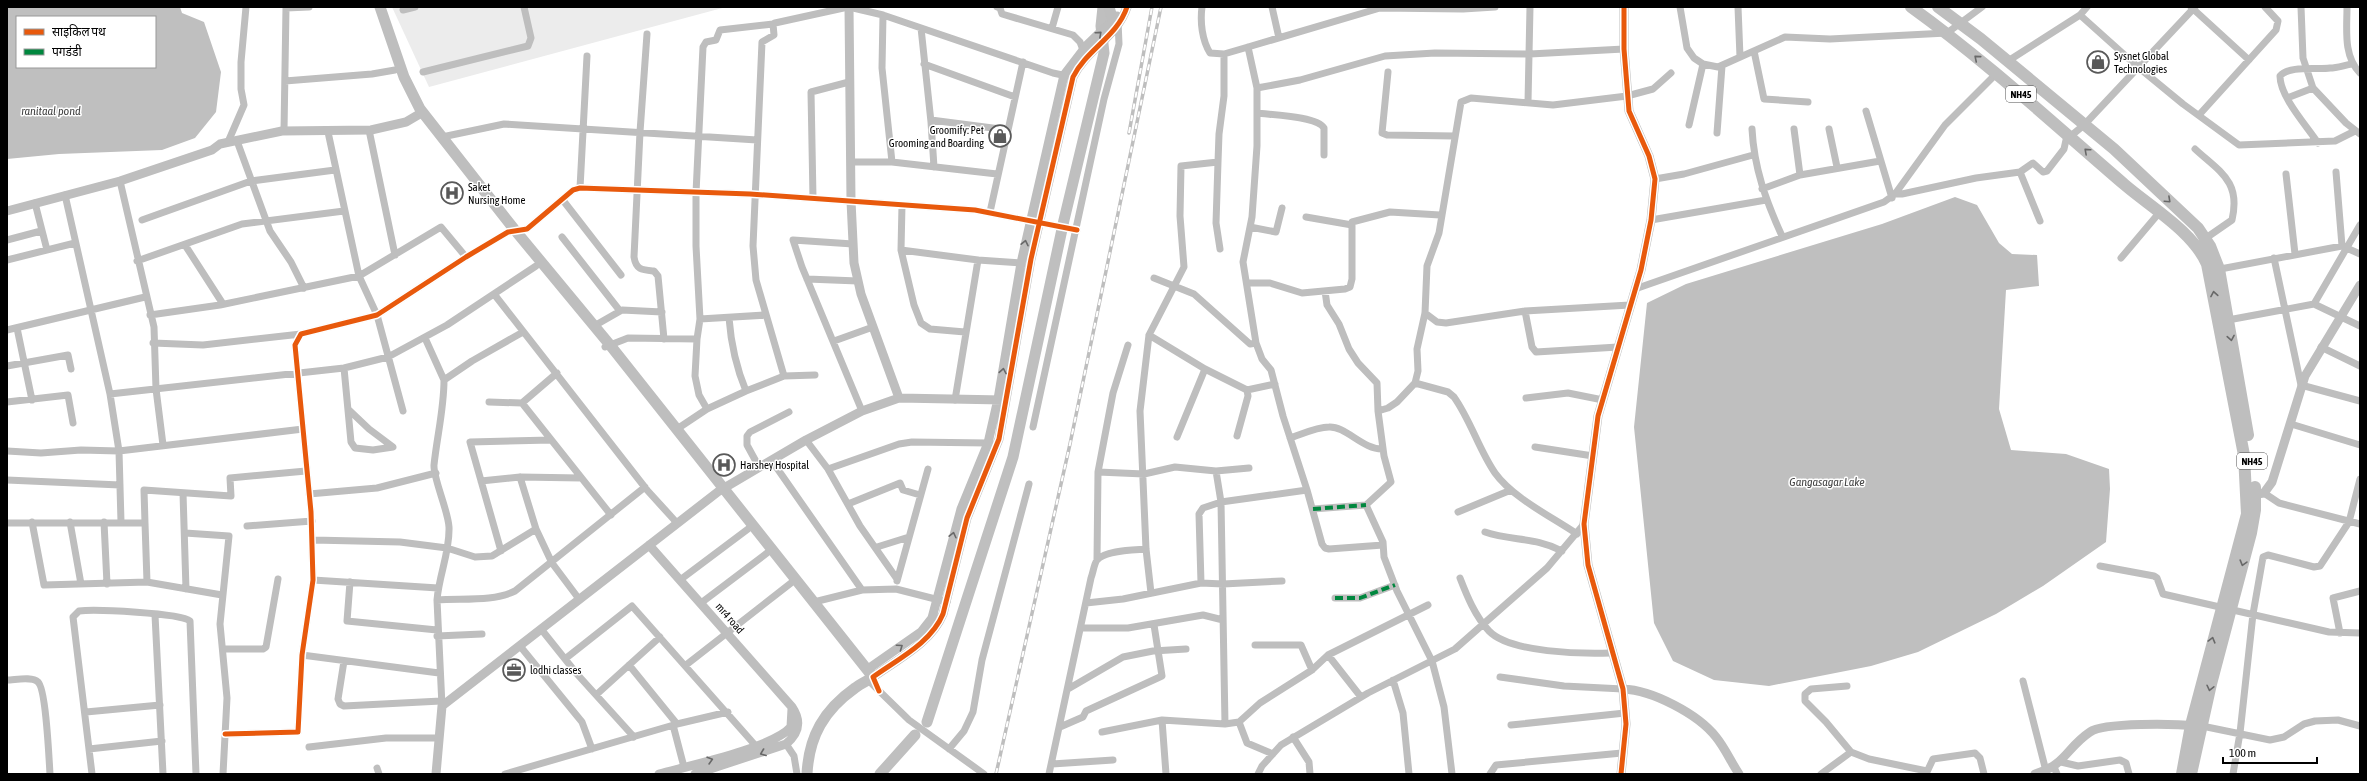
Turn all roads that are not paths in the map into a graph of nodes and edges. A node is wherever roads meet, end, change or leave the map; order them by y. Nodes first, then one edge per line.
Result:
1 (246, 7) edge
2 (286, 7) edge
3 (309, 7) edge
4 (374, 7) edge
5 (380, 7) edge
6 (415, 7) edge
7 (524, 7) edge
8 (848, 7) edge
9 (999, 7) edge
10 (1058, 7) edge
11 (1109, 7) edge
12 (1121, 7) edge
13 (1127, 7) edge
14 (1202, 7) edge
15 (1272, 7) edge
16 (1495, 7) edge
17 (1530, 7) edge
18 (1624, 7) edge
19 (1680, 7) edge
20 (1738, 7) edge
21 (1911, 7) edge
22 (1925, 7) edge
23 (1938, 7) edge
24 (1982, 7) edge
25 (2087, 7) edge
26 (2265, 7) edge
27 (2301, 7) edge
28 (2347, 7) edge
29 (1380, 8) edge
30 (2193, 8) edge
31 (403, 10) dead end
32 (883, 15) junction
33 (2080, 15) junction
34 (773, 24) junction
35 (1115, 24) junction
36 (1962, 24) junction
37 (921, 28) junction
38 (1052, 28) junction
39 (1946, 33) junction
40 (647, 34) dead end
41 (1279, 38) junction
42 (1248, 47) junction
43 (1087, 49) junction
44 (1624, 49) junction
45 (1754, 51) junction
46 (1224, 54) junction
47 (1530, 54) junction
48 (586, 56) dead end
49 (1740, 57) junction
50 (2249, 60) junction
51 (2008, 61) junction
52 (1023, 62) junction
53 (924, 64) junction
54 (1703, 64) junction
55 (2352, 64) junction
56 (1722, 66) junction
57 (2138, 67) junction
58 (2305, 68) junction
59 (395, 70) junction
60 (423, 72) dead end
61 (1388, 72) dead end
62 (1671, 73) dead end
63 (2360, 73) edge
64 (1996, 74) junction
65 (1064, 75) junction
66 (1073, 77) junction
67 (285, 81) junction
68 (849, 82) junction
69 (1257, 88) junction
70 (2312, 88) junction
71 (1627, 96) junction
72 (1015, 97) junction
73 (2287, 98) junction
74 (1528, 102) junction
75 (1808, 102) dead end
76 (1866, 110) dead end
77 (1257, 113) junction
78 (420, 114) junction
79 (2199, 115) junction
80 (931, 120) junction
81 (1689, 125) dead end
82 (2084, 125) junction
83 (582, 129) junction
84 (1752, 129) dead end
85 (1794, 129) dead end
86 (1829, 129) dead end
87 (369, 130) junction
88 (1008, 130) junction
89 (284, 131) junction
90 (328, 132) junction
91 (640, 132) junction
92 (2358, 132) edge
93 (1717, 133) dead end
94 (700, 135) junction
95 (1455, 136) junction
96 (2071, 136) junction
97 (442, 138) junction
98 (757, 140) junction
99 (232, 142) junction
100 (2318, 143) junction
101 (2195, 148) dead end
102 (2107, 154) junction
103 (1324, 155) dead end
104 (1753, 155) junction
105 (1880, 161) junction
106 (852, 162) junction
107 (892, 162) junction
108 (1218, 162) junction
109 (934, 167) junction
110 (1837, 168) junction
111 (336, 170) junction
112 (2020, 172) junction
113 (2336, 172) dead end
114 (2139, 173) junction
115 (997, 174) junction
116 (2286, 174) dead end
117 (1800, 175) junction
118 (1656, 179) junction
119 (120, 181) junction
120 (252, 181) junction
121 (2126, 186) junction
122 (580, 188) junction
123 (1762, 189) junction
124 (637, 191) junction
125 (696, 193) junction
126 (65, 195) junction
127 (757, 195) junction
128 (1893, 196) junction
129 (813, 198) junction
130 (562, 199) junction
131 (1766, 200) junction
132 (851, 201) junction
133 (36, 203) junction
134 (902, 204) junction
135 (1282, 208) dead end
136 (7, 210) edge
137 (344, 211) junction
138 (990, 212) junction
139 (2160, 213) junction
140 (1440, 215) junction
141 (1306, 217) dead end
142 (142, 220) dead end
143 (266, 220) junction
144 (1651, 220) junction
145 (1034, 221) junction
146 (2040, 221) dead end
147 (1352, 225) junction
148 (2360, 225) edge
149 (1250, 227) junction
150 (1073, 230) junction
151 (41, 231) junction
152 (511, 231) junction
153 (1782, 236) junction
154 (562, 237) dead end
155 (2206, 238) junction
156 (7, 240) edge
157 (75, 243) junction
158 (853, 244) junction
159 (185, 245) junction
160 (2344, 246) junction
161 (1220, 249) dead end
162 (47, 250) junction
163 (901, 250) junction
164 (2295, 254) junction
165 (2360, 254) edge
166 (395, 255) junction
167 (466, 257) junction
168 (2121, 258) dead end
169 (2274, 258) junction
170 (7, 260) edge
171 (978, 260) junction
172 (137, 261) junction
173 (1020, 263) junction
174 (536, 266) junction
175 (2214, 271) junction
176 (621, 275) dead end
177 (359, 276) junction
178 (1154, 278) dead end
179 (807, 279) junction
180 (858, 281) junction
181 (1247, 283) junction
182 (2360, 285) edge
183 (1174, 286) junction
184 (304, 288) junction
185 (1635, 289) junction
186 (1325, 291) junction
187 (494, 294) junction
188 (145, 297) junction
189 (223, 304) junction
190 (2314, 304) junction
191 (1630, 305) junction
192 (620, 310) junction
193 (2286, 310) junction
194 (92, 311) junction
195 (1525, 311) junction
196 (662, 312) junction
197 (1425, 313) junction
198 (150, 315) junction
199 (377, 315) junction
200 (766, 315) junction
201 (2341, 316) junction
202 (729, 318) junction
203 (700, 319) junction
204 (2228, 320) junction
205 (594, 326) junction
206 (2360, 326) edge
207 (873, 327) junction
208 (17, 328) junction
209 (7, 330) edge
210 (523, 332) junction
211 (965, 332) junction
212 (301, 334) junction
213 (1149, 335) junction
214 (425, 338) junction
215 (664, 339) junction
216 (697, 339) junction
217 (834, 341) junction
218 (153, 343) junction
219 (1256, 343) junction
220 (1128, 345) dead end
221 (608, 346) junction
222 (1618, 347) junction
223 (2321, 347) junction
224 (388, 357) junction
225 (24, 363) junction
226 (7, 366) edge
227 (2360, 366) edge
228 (344, 368) junction
229 (71, 369) dead end
230 (1205, 369) junction
231 (298, 372) junction
232 (557, 373) junction
233 (815, 375) dead end
234 (784, 376) junction
235 (444, 380) junction
236 (1415, 383) junction
237 (1275, 384) junction
238 (2301, 385) junction
239 (156, 389) junction
240 (1247, 390) junction
241 (746, 391) junction
242 (110, 394) junction
243 (899, 398) junction
244 (1526, 398) dead end
245 (32, 400) junction
246 (955, 400) junction
247 (1002, 400) junction
248 (1603, 400) junction
249 (2360, 401) edge
250 (7, 402) edge
251 (490, 402) dead end
252 (522, 403) junction
253 (707, 409) junction
254 (349, 410) junction
255 (403, 411) dead end
256 (862, 411) junction
257 (1378, 411) junction
258 (789, 412) dead end
259 (73, 423) dead end
260 (2291, 424) junction
261 (1033, 427) dead end
262 (303, 429) junction
263 (677, 429) junction
264 (1237, 436) dead end
265 (1176, 437) dead end
266 (1290, 438) junction
267 (552, 440) junction
268 (806, 440) junction
269 (988, 443) junction
270 (163, 445) junction
271 (2360, 445) edge
272 (1535, 447) dead end
273 (1383, 449) junction
274 (7, 451) edge
275 (119, 451) junction
276 (1593, 456) junction
277 (772, 461) junction
278 (759, 467) junction
279 (1249, 468) dead end
280 (828, 469) junction
281 (928, 470) dead end
282 (306, 471) junction
283 (1216, 471) junction
284 (1098, 472) junction
285 (436, 473) junction
286 (1144, 474) junction
287 (520, 477) junction
288 (581, 478) junction
289 (2360, 479) edge
290 (7, 480) edge
291 (481, 481) junction
292 (1029, 484) dead end
293 (120, 485) junction
294 (645, 488) junction
295 (721, 490) junction
296 (1307, 490) junction
297 (1511, 490) junction
298 (182, 493) junction
299 (309, 494) junction
300 (2256, 494) junction
301 (920, 495) junction
302 (1221, 502) junction
303 (848, 504) junction
304 (1366, 505) junction
305 (1313, 509) junction
306 (1458, 512) dead end
307 (611, 516) junction
308 (312, 521) junction
309 (32, 522) junction
310 (70, 522) junction
311 (104, 522) junction
312 (121, 522) junction
313 (2349, 522) junction
314 (7, 523) edge
315 (145, 523) junction
316 (677, 523) junction
317 (1584, 524) junction
318 (2360, 524) edge
319 (247, 526) dead end
320 (748, 528) junction
321 (536, 529) junction
322 (1485, 532) dead end
323 (185, 533) junction
324 (1577, 534) junction
325 (909, 538) junction
326 (313, 540) junction
327 (650, 545) junction
328 (1383, 545) junction
329 (877, 547) junction
330 (448, 548) junction
331 (1146, 549) junction
332 (501, 551) junction
333 (1562, 551) junction
334 (767, 553) junction
335 (1097, 560) junction
336 (552, 563) junction
337 (2100, 566) dead end
338 (278, 578) dead end
339 (1460, 578) dead end
340 (897, 579) junction
341 (313, 580) junction
342 (680, 580) junction
343 (1282, 581) dead end
344 (147, 582) junction
345 (350, 582) junction
346 (791, 583) junction
347 (1201, 583) junction
348 (81, 584) junction
349 (107, 584) junction
350 (1223, 584) junction
351 (1395, 586) junction
352 (438, 588) junction
353 (186, 589) junction
354 (896, 589) junction
355 (862, 590) junction
356 (2360, 591) edge
357 (802, 592) junction
358 (1152, 593) junction
359 (222, 595) junction
360 (1335, 598) dead end
361 (579, 599) junction
362 (437, 600) junction
363 (937, 600) junction
364 (814, 602) junction
365 (947, 602) junction
366 (701, 603) junction
367 (1086, 603) junction
368 (1428, 605) dead end
369 (2226, 608) junction
370 (2253, 614) junction
371 (155, 615) junction
372 (1409, 615) junction
373 (1223, 620) junction
374 (1483, 623) junction
375 (1154, 625) junction
376 (1080, 628) junction
377 (541, 629) junction
378 (727, 632) junction
379 (437, 633) junction
380 (2340, 633) junction
381 (2360, 633) edge
382 (482, 634) dead end
383 (660, 637) junction
384 (1255, 645) dead end
385 (520, 646) junction
386 (223, 649) junction
387 (1186, 649) dead end
388 (1158, 651) junction
389 (1611, 652) junction
390 (302, 655) junction
391 (1328, 655) junction
392 (565, 659) junction
393 (344, 660) junction
394 (1432, 661) junction
395 (629, 665) junction
396 (686, 665) junction
397 (1312, 670) junction
398 (439, 674) junction
399 (868, 675) junction
400 (1500, 677) dead end
401 (7, 680) edge
402 (1393, 680) junction
403 (2023, 681) dead end
404 (1847, 686) dead end
405 (1623, 688) junction
406 (1068, 689) junction
407 (596, 695) junction
408 (1361, 697) junction
409 (441, 704) junction
410 (160, 705) junction
411 (792, 707) junction
412 (86, 712) junction
413 (728, 712) junction
414 (1625, 714) junction
415 (1162, 720) junction
416 (1239, 722) junction
417 (1225, 724) junction
418 (675, 725) junction
419 (1511, 725) dead end
420 (2196, 726) junction
421 (2360, 726) edge
422 (1060, 727) junction
423 (1102, 732) dead end
424 (2240, 733) junction
425 (225, 734) junction
426 (634, 737) junction
427 (1293, 737) junction
428 (439, 738) junction
429 (162, 741) junction
430 (786, 744) junction
431 (756, 745) junction
432 (309, 748) dead end
433 (89, 749) junction
434 (592, 749) junction
435 (949, 749) junction
436 (1851, 752) junction
437 (1622, 753) junction
438 (1273, 754) junction
439 (1113, 760) dead end
440 (1052, 764) junction
441 (684, 767) junction
442 (2047, 771) edge
443 (1927, 773) edge
444 (50, 774) edge
445 (92, 774) edge
446 (163, 774) edge
447 (196, 774) edge
448 (223, 774) edge
449 (436, 774) edge
450 (505, 774) edge
451 (659, 774) edge
452 (695, 774) edge
453 (797, 774) edge
454 (807, 774) edge
455 (983, 774) edge
456 (1049, 774) edge
457 (1166, 774) edge
458 (1258, 774) edge
459 (1310, 774) edge
460 (1409, 774) edge
461 (1452, 774) edge
462 (1490, 774) edge
463 (1621, 774) edge
464 (1739, 774) edge
465 (1821, 774) edge
466 (1984, 774) edge
467 (2129, 774) edge
468 (2182, 774) edge
469 (2191, 774) edge
470 (2233, 774) edge

1 - 99 street
2 - 3 street
2 - 67 street
4 - 59 main road
5 - 78 main road
6 - 31 street
7 - 60 street
8 - 32 street
8 - 34 street
8 - 68 street
9 - 38 street
10 - 38 street
11 - 35 main road
12 - 35 street
13 - 35 street
14 - 46 street
15 - 41 street
16 - 29 street
17 - 47 street
18 - 44 street
19 - 54 street
20 - 49 street
21 - 39 highway, NH45
22 - 102 highway
23 - 36 highway, NH45
24 - 36 street
25 - 33 street
26 - 50 street
27 - 58 street
28 - 55 street
29 - 41 street
30 - 50 street
30 - 57 street
32 - 37 street
32 - 107 street
33 - 51 street
33 - 57 street
34 - 94 street
34 - 98 street
35 - 43 street
35 - 150 street
36 - 39 street
36 - 51 highway, NH45
37 - 52 street
37 - 53 street
38 - 43 street
39 - 45 street
64 -> 39 highway, NH45
40 - 91 street
41 - 42 street
42 - 46 street
42 - 69 street
43 - 65 street
43 - 66 street
44 - 47 street
44 - 71 street
45 - 49 street
45 - 75 street
46 - 108 street
47 - 69 street
47 - 74 street
48 - 83 street
49 - 56 street
50 - 79 street
51 - 82 highway, NH45
52 - 65 street
52 - 72 street
53 - 72 street
53 - 80 street
54 - 56 street
54 - 81 street
55 - 58 street
55 - 63 street
56 - 93 street
57 - 79 street
57 - 82 street
58 - 70 street
58 - 73 street
59 - 67 street
59 - 78 main road
61 - 95 street
62 - 71 street
64 - 96 highway, NH45
64 - 128 street
65 - 66 street
65 - 145 street
66 - 145 street
67 - 89 street
68 - 106 street
68 - 129 street
69 - 77 street
70 - 73 street
70 - 92 street
71 - 74 street
71 - 118 street
72 - 88 street
73 - 100 street
74 - 95 street
76 - 105 street
77 - 103 street
77 - 149 street
78 - 87 street
78 - 97 main road
78 - 152 main road
79 - 100 street
80 - 88 street
80 - 109 street
82 - 96 street
82 - 114 highway, NH45
83 - 91 street
83 - 97 street
83 - 122 street
84 - 104 street
85 - 117 street
86 - 110 street
87 - 90 street
87 - 166 street
88 - 115 street
89 - 90 street
89 - 99 street
90 - 111 street
91 - 94 street
91 - 124 street
92 - 100 street
94 - 98 street
94 - 125 street
95 - 140 street
96 - 112 street
121 -> 96 highway, NH45
97 - 152 main road
98 - 127 street
99 - 119 street
99 - 120 street
101 - 155 street
102 - 114 highway
102 - 121 highway
104 - 118 street
104 - 123 street
105 - 110 street
105 - 128 street
106 - 107 street
106 - 132 street
107 - 109 street
108 - 161 street
108 - 183 street
109 - 115 street
110 - 117 street
111 - 120 street
111 - 137 street
112 - 128 street
112 - 146 street
113 - 160 street
114 -> 155 highway, NH45
115 - 138 street
116 - 164 street
117 - 123 street
118 - 144 street
119 - 126 street
119 - 172 street
120 - 142 street
120 - 143 street
121 - 139 highway, NH45
122 - 124 street
122 - 130 street
123 - 131 street
124 - 125 street
124 - 196 street
125 - 127 street
125 - 203 street
126 - 133 street
126 - 157 street
127 - 129 street
127 - 200 street
128 - 153 street
129 - 132 street
130 - 152 street
130 - 176 street
131 - 144 street
131 - 153 street
132 - 134 street
132 - 158 street
133 - 136 street
133 - 151 street
134 - 138 street
134 - 163 street
135 - 149 street
137 - 143 street
137 - 177 street
138 - 145 street
139 - 168 street
139 - 175 highway, NH45
140 - 147 street
140 - 197 street
141 - 147 street
143 - 159 street
143 - 184 street
144 - 185 street
145 - 150 street
173 -> 145 street
145 - 247 street
147 - 186 street
148 - 160 street
149 - 181 street
150 - 261 street
151 - 156 street
151 - 162 street
152 - 167 street
152 - 174 main road
152 - 205 main road
153 - 185 street
154 - 192 street
155 - 175 highway, NH45
157 - 162 street
157 - 194 street
158 - 179 street
158 - 180 street
159 - 172 street
159 - 189 street
160 - 164 street
160 - 165 street
160 - 190 street
162 - 170 street
163 - 171 street
163 - 211 street
164 - 169 street
166 - 167 street
166 - 177 street
167 - 199 street
169 - 175 street
169 - 193 street
171 - 173 street
171 - 211 street
172 - 188 street
247 -> 173 street
174 - 187 street
174 - 221 main road
175 - 204 highway, NH45
300 -> 175 highway, NH45
177 - 184 street
177 - 199 street
178 - 183 street
179 - 180 street
179 - 217 street
180 - 207 street
181 - 186 street
181 - 219 street
182 - 201 street
183 - 213 street
183 - 219 street
184 - 189 street
185 - 191 street
186 - 257 street
187 - 210 street
187 - 214 street
188 - 194 street
188 - 198 street
189 - 198 street
190 - 193 street
190 - 201 street
191 - 195 street
191 - 222 street
192 - 196 street
192 - 205 street
193 - 204 street
193 - 238 street
194 - 208 street
194 - 242 street
195 - 197 street
195 - 222 street
196 - 215 street
197 - 236 street
198 - 218 street
199 - 212 street
199 - 224 street
200 - 202 street
200 - 234 street
201 - 206 street
201 - 223 street
202 - 203 street
202 - 241 street
203 - 216 street
204 -> 300 highway, NH45
205 - 221 main road
207 - 217 street
207 - 243 street
208 - 209 street
208 - 225 street
210 - 232 street
210 - 235 street
211 - 246 street
212 - 218 street
212 - 231 street
213 - 230 street
213 - 286 street
214 - 224 street
214 - 235 street
215 - 216 street
215 - 221 street
216 - 253 street
217 - 256 street
218 - 239 street
219 - 237 street
220 - 284 street
221 - 263 main road
221 - 295 main road
222 - 248 street
223 - 227 street
223 - 238 street
224 - 228 street
224 - 255 street
225 - 226 street
225 - 229 street
225 - 245 street
228 - 231 street
228 - 254 street
230 - 240 street
230 - 265 street
231 - 239 street
231 - 262 street
232 - 252 street
232 - 294 street
233 - 234 street
234 - 241 street
235 - 285 street
236 - 257 street
236 - 297 street
237 - 240 street
237 - 266 street
238 - 249 street
238 - 260 street
239 - 242 street
239 - 270 street
240 - 264 street
241 - 253 street
242 - 275 street
243 - 246 street
243 - 256 street
244 - 248 street
245 - 250 street
245 - 259 street
246 - 247 street
247 - 269 street
247 - 365 street
248 - 276 street
251 - 252 street
252 - 267 street
253 - 263 street
254 - 254 street
256 - 268 street
257 - 273 street
258 - 278 street
260 - 271 street
260 - 300 street
262 - 270 street
262 - 282 street
263 - 295 main road
266 - 273 street
266 - 296 street
267 - 288 street
267 - 291 street
268 - 277 street
268 - 280 street
269 - 280 street
363 -> 269 street
270 - 275 street
272 - 276 street
273 - 304 street
274 - 275 street
275 - 293 street
276 - 317 street
277 - 278 street
277 - 355 street
278 - 295 street
279 - 283 street
280 - 303 street
281 - 301 street
282 - 298 street
282 - 299 street
283 - 286 street
283 - 302 street
284 - 286 street
284 - 335 street
285 - 299 street
285 - 330 street
286 - 331 street
287 - 288 street
287 - 291 street
287 - 321 street
288 - 307 street
289 - 313 street
290 - 293 street
291 - 332 street
292 - 435 street
293 - 312 street
294 - 307 street
294 - 316 street
295 - 316 street
295 - 320 main road
295 - 357 main road
296 - 302 street
296 - 305 street
297 - 306 street
297 - 324 street
298 - 315 street
298 - 323 street
299 - 308 street
300 - 313 street
300 - 369 highway, NH45
301 - 303 street
301 - 325 street
302 - 347 street
302 - 350 street
303 - 329 street
304 - 305 street
304 - 328 street
305 - 328 street
307 - 336 street
308 - 319 street
308 - 326 street
309 - 310 street
309 - 314 street
309 - 348 street
310 - 311 street
310 - 348 street
311 - 312 street
311 - 349 street
312 - 315 street
313 - 318 street
313 - 370 street
315 - 344 street
316 - 327 street
317 - 324 street
317 - 389 street
320 - 334 main road
320 - 342 street
321 - 332 street
321 - 336 street
322 - 333 street
323 - 353 street
323 - 359 street
324 - 333 street
325 - 329 street
325 - 340 street
326 - 330 street
326 - 341 street
327 - 342 street, mr4 road
327 - 361 street
328 - 351 street
329 - 340 street
330 - 332 street
330 - 352 street
331 - 335 street
331 - 358 street
333 - 374 street
334 - 346 main road
334 - 366 street
335 - 367 street
336 - 361 street
336 - 362 street
337 - 369 street
338 - 386 street
339 - 374 street
340 - 354 street
341 - 345 street
341 - 390 street
342 - 366 street, mr4 road
343 - 350 street
344 - 349 street
344 - 353 street
345 - 352 street
345 - 379 street
346 - 357 main road
346 - 378 street
347 - 350 street
347 - 358 street
348 - 349 street
350 - 373 street
351 - 360 street
351 - 372 street
352 - 362 street
353 - 359 street
354 - 355 street
354 - 363 street
355 - 364 street
356 - 380 street
357 - 364 main road
357 - 399 main road
358 - 367 street
359 - 386 street
361 - 377 street
362 - 379 street
363 - 365 street
399 -> 363 street
364 - 399 main road
365 - 399 street
366 - 378 street, mr4 road
367 - 376 street
368 - 372 street
369 - 370 street
369 - 420 highway, NH45
370 - 380 street
370 - 424 street
371 - 410 street
371 - 412 street
371 - 447 street
372 - 391 street
372 - 394 street
373 - 375 street
373 - 417 street
374 - 389 street
374 - 394 street
375 - 376 street
375 - 388 street
376 - 406 street
377 - 385 street
377 - 392 street
378 - 396 street
378 - 411 street, mr4 road
379 - 382 street
379 - 398 street
380 - 381 street
383 - 392 street
383 - 395 street
383 - 396 street
384 - 397 street
385 - 409 street
385 - 434 street
386 - 425 street
387 - 388 street
388 - 406 street
388 - 422 street
389 - 405 street
390 - 393 street
390 - 425 street
391 - 397 street
391 - 408 street
392 - 407 street
393 - 398 street
393 - 409 street
394 - 402 street
394 - 461 street
395 - 407 street
395 - 418 street
396 - 413 street
397 - 416 street
398 - 409 street
399 - 435 street
399 - 454 main road
400 - 405 street
401 - 444 street
402 - 408 street
402 - 460 street
403 - 442 street
404 - 436 street
405 - 414 street
405 - 464 street
406 - 422 street
407 - 426 street
408 - 427 street
409 - 428 street
410 - 412 street
410 - 429 street
411 - 430 street, mr4 road
411 - 431 street
412 - 433 street
413 - 418 street
413 - 431 street
414 - 419 street
414 - 437 street
415 - 417 street
415 - 423 street
415 - 457 street
416 - 417 street
416 - 438 street
418 - 426 street
418 - 441 street
420 - 424 street
420 - 442 street
420 - 468 highway, NH45
420 - 469 highway, NH45
421 - 424 street
422 - 440 street
424 - 470 street
425 - 448 street
426 - 434 street
427 - 438 street
427 - 459 street
428 - 432 street
428 - 449 street
429 - 433 street
429 - 446 street
430 -> 452 street
430 - 453 street
441 -> 431 street
433 - 445 street
434 - 450 street
435 - 455 street
436 - 443 street
436 - 465 street
437 - 462 street
437 - 463 street
438 - 458 street
439 - 440 street
440 - 456 street
441 - 451 street
442 - 467 street
443 - 466 street

